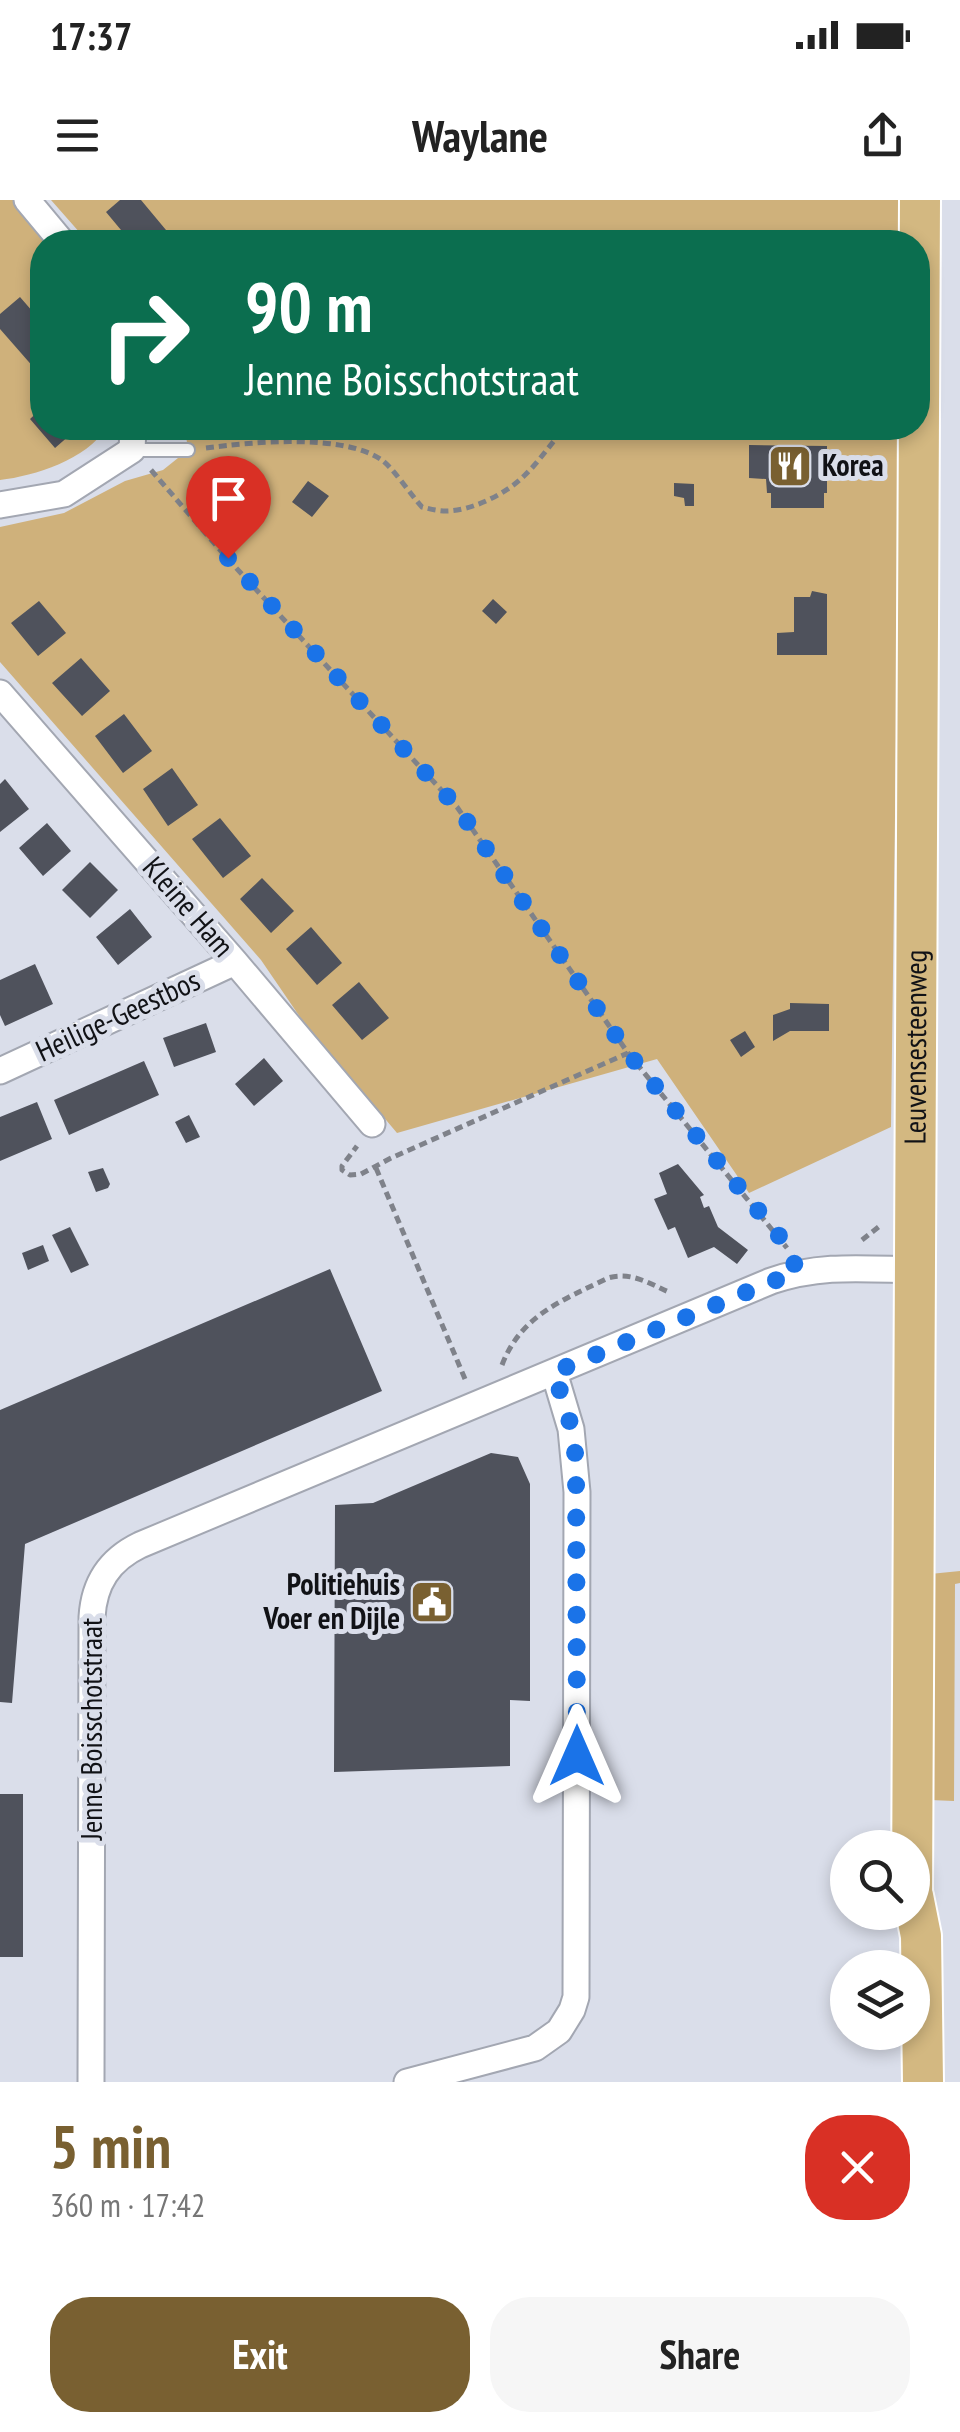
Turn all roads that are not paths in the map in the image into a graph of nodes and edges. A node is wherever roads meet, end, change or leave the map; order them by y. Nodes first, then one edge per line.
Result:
1 (27, 200) edge
2 (920, 200) edge
3 (52, 230) edge
4 (920, 230) edge
5 (131, 440) edge
6 (142, 440) edge
7 (919, 440) edge
8 (188, 450) road end
9 (0, 505) edge
10 (0, 693) edge
11 (236, 962) junction
12 (0, 1071) edge
13 (372, 1124) road end
14 (915, 1270) junction
15 (554, 1372) junction
16 (913, 1830) edge
17 (920, 1930) edge
18 (902, 2050) edge
19 (91, 2082) edge
20 (408, 2082) edge
21 (901, 2082) edge
22 (923, 2082) edge

1 - 3 street
2 - 4 main road, Leuvensesteenweg
5 - 9 street
6 - 8 lane
7 - 14 main road, Leuvensesteenweg
10 - 11 street, Kleine Ham
11 - 12 street, Heilige-Geestbos
11 - 13 street, Kleine Ham
14 - 15 street, Jenne Boisschotstraat
14 - 16 main road, Leuvensesteenweg
15 - 19 street, Jenne Boisschotstraat
15 - 20 street
17 - 22 main road, Leuvensesteenweg
18 - 21 main road

